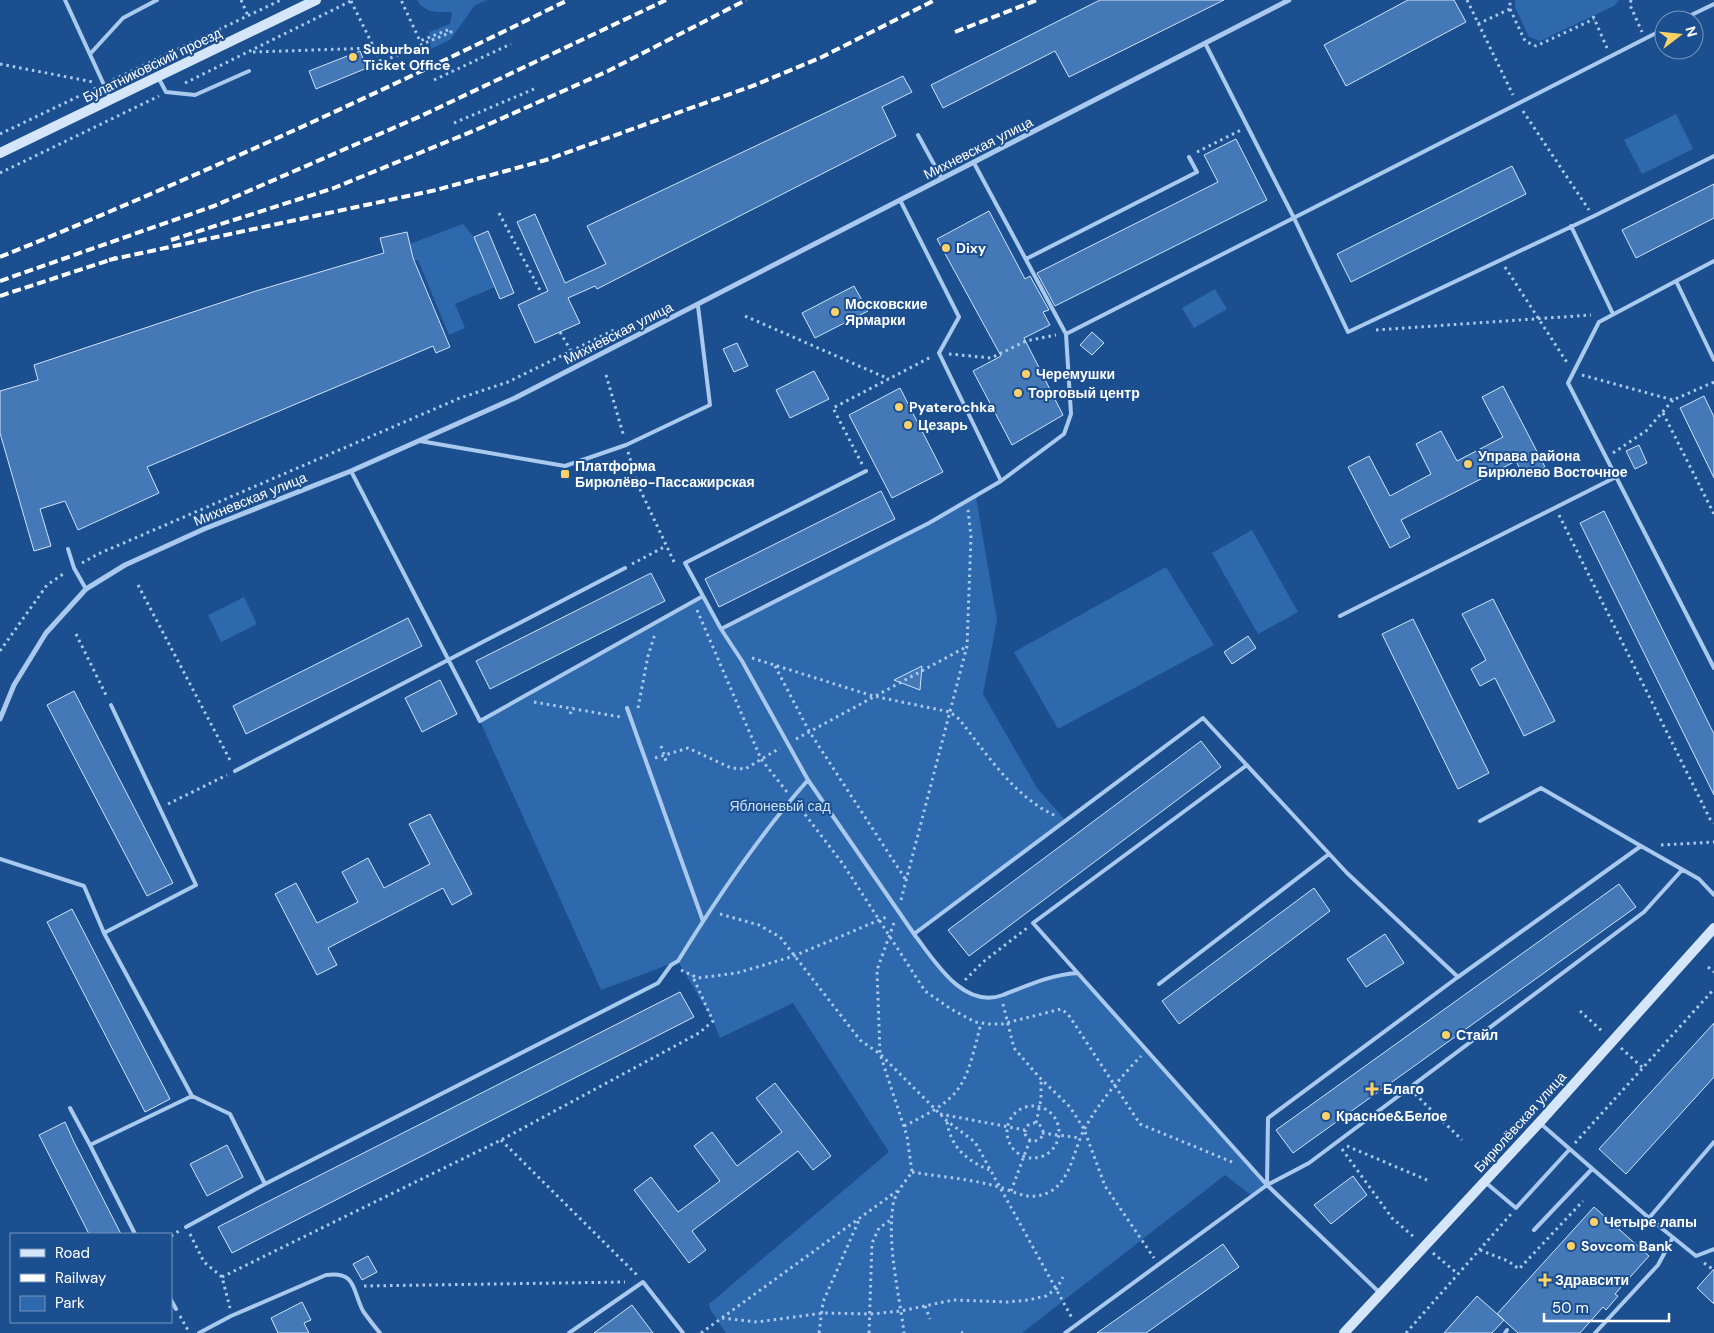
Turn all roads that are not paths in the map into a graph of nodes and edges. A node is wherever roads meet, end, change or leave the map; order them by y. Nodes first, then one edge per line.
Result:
1 (65, 0) edge
2 (157, 0) edge
3 (316, 0) edge
4 (1289, 0) edge
5 (1714, 4) edge
6 (1702, 10) edge
7 (1654, 34) edge
8 (1205, 43) junction
9 (90, 54) junction
10 (249, 71) dead end
11 (158, 77) junction
12 (111, 100) junction
13 (918, 135) dead end
14 (0, 153) edge
15 (1714, 156) edge
16 (1189, 157) road end
17 (974, 163) junction
18 (942, 179) junction
19 (900, 200) junction
20 (1294, 218) junction
21 (1571, 226) junction
22 (1026, 259) junction
23 (1714, 261) edge
24 (1676, 281) junction
25 (698, 306) junction
26 (1614, 314) junction
27 (1066, 334) junction
28 (1714, 360) edge
29 (420, 442) junction
30 (351, 471) junction
31 (866, 471) road end
32 (1616, 477) junction
33 (1001, 481) junction
34 (68, 549) dead end
35 (625, 568) road end
36 (86, 588) junction
37 (703, 596) junction
38 (1340, 616) dead end
39 (721, 629) junction
40 (448, 660) junction
41 (1714, 668) edge
42 (111, 705) road end
43 (627, 708) dead end
44 (0, 719) edge
45 (1247, 765) junction
46 (235, 771) road end
47 (808, 780) junction
48 (1480, 821) dead end
49 (1641, 846) junction
50 (1329, 854) junction
51 (0, 859) edge
52 (1682, 870) junction
53 (1714, 895) edge
54 (703, 921) junction
55 (1714, 928) edge
56 (104, 933) junction
57 (914, 934) junction
58 (1077, 972) junction
59 (1458, 978) junction
60 (1159, 984) dead end
61 (192, 1096) junction
62 (70, 1108) dead end
63 (1539, 1123) junction
64 (1714, 1142) edge
65 (90, 1145) junction
66 (1569, 1150) junction
67 (1592, 1169) junction
68 (1484, 1182) junction
69 (265, 1184) junction
70 (1267, 1185) junction
71 (1649, 1218) junction
72 (186, 1228) road end
73 (1534, 1230) dead end
74 (134, 1233) edge
75 (1672, 1238) junction
76 (1714, 1249) edge
77 (1380, 1294) junction
78 (172, 1302) edge
79 (176, 1310) road end
80 (200, 1333) edge
81 (380, 1333) edge
82 (569, 1333) edge
83 (683, 1333) edge
84 (1065, 1333) edge
85 (1344, 1333) edge
86 (1595, 1333) edge

1 - 9 lane
2 - 9 lane
3 - 11 street, Булатниковский проезд
4 - 8 street, Михневская улица
5 - 6 lane
7 - 20 lane
8 - 17 street, Михневская улица
8 - 20 lane
9 - 12 lane
10 - 11 lane
11 - 12 street, Булатниковский проезд
12 - 14 street, Булатниковский проезд
13 - 18 lane
15 - 21 lane
16 - 22 lane
17 - 18 street, Михневская улица
17 - 22 lane
18 - 19 street, Михневская улица
19 - 25 street, Михневская улица
19 - 33 lane
20 - 21 lane
20 - 27 lane
21 - 26 lane
22 - 27 lane
23 - 24 lane
24 - 26 lane
24 - 28 lane
25 - 29 street, Михневская улица
25 - 29 lane
26 - 32 lane
27 - 33 lane
29 - 30 street, Михневская улица
30 - 36 street, Михневская улица
30 - 40 lane
31 - 37 lane
32 - 38 lane
32 - 41 lane
33 - 39 lane
34 - 36 lane
35 - 40 lane
36 - 44 street, Михневская улица
37 - 39 lane
37 - 40 lane
39 - 47 lane
40 - 46 lane
42 - 56 lane
43 - 54 lane
45 - 50 lane
45 - 57 lane
45 - 58 lane
47 - 54 lane
47 - 57 lane
48 - 49 lane
49 - 52 lane
49 - 59 lane
50 - 59 lane
50 - 60 lane
51 - 56 lane
52 - 53 lane
52 - 70 lane
54 - 69 lane
55 - 63 street, Бирюлёвская улица
56 - 61 lane
57 - 58 lane
58 - 70 lane
59 - 70 lane
61 - 65 lane
61 - 69 lane
62 - 65 lane
63 - 66 lane
63 - 68 street, Бирюлёвская улица
64 - 71 lane
65 - 74 lane
66 - 67 lane
66 - 68 lane
67 - 71 lane
67 - 73 lane
68 - 77 street, Бирюлёвская улица
69 - 72 lane
70 - 77 lane
70 - 84 lane
71 - 75 lane
75 - 76 lane
75 - 86 lane
77 - 85 street, Бирюлёвская улица
78 - 79 lane
80 - 81 lane
82 - 83 lane

